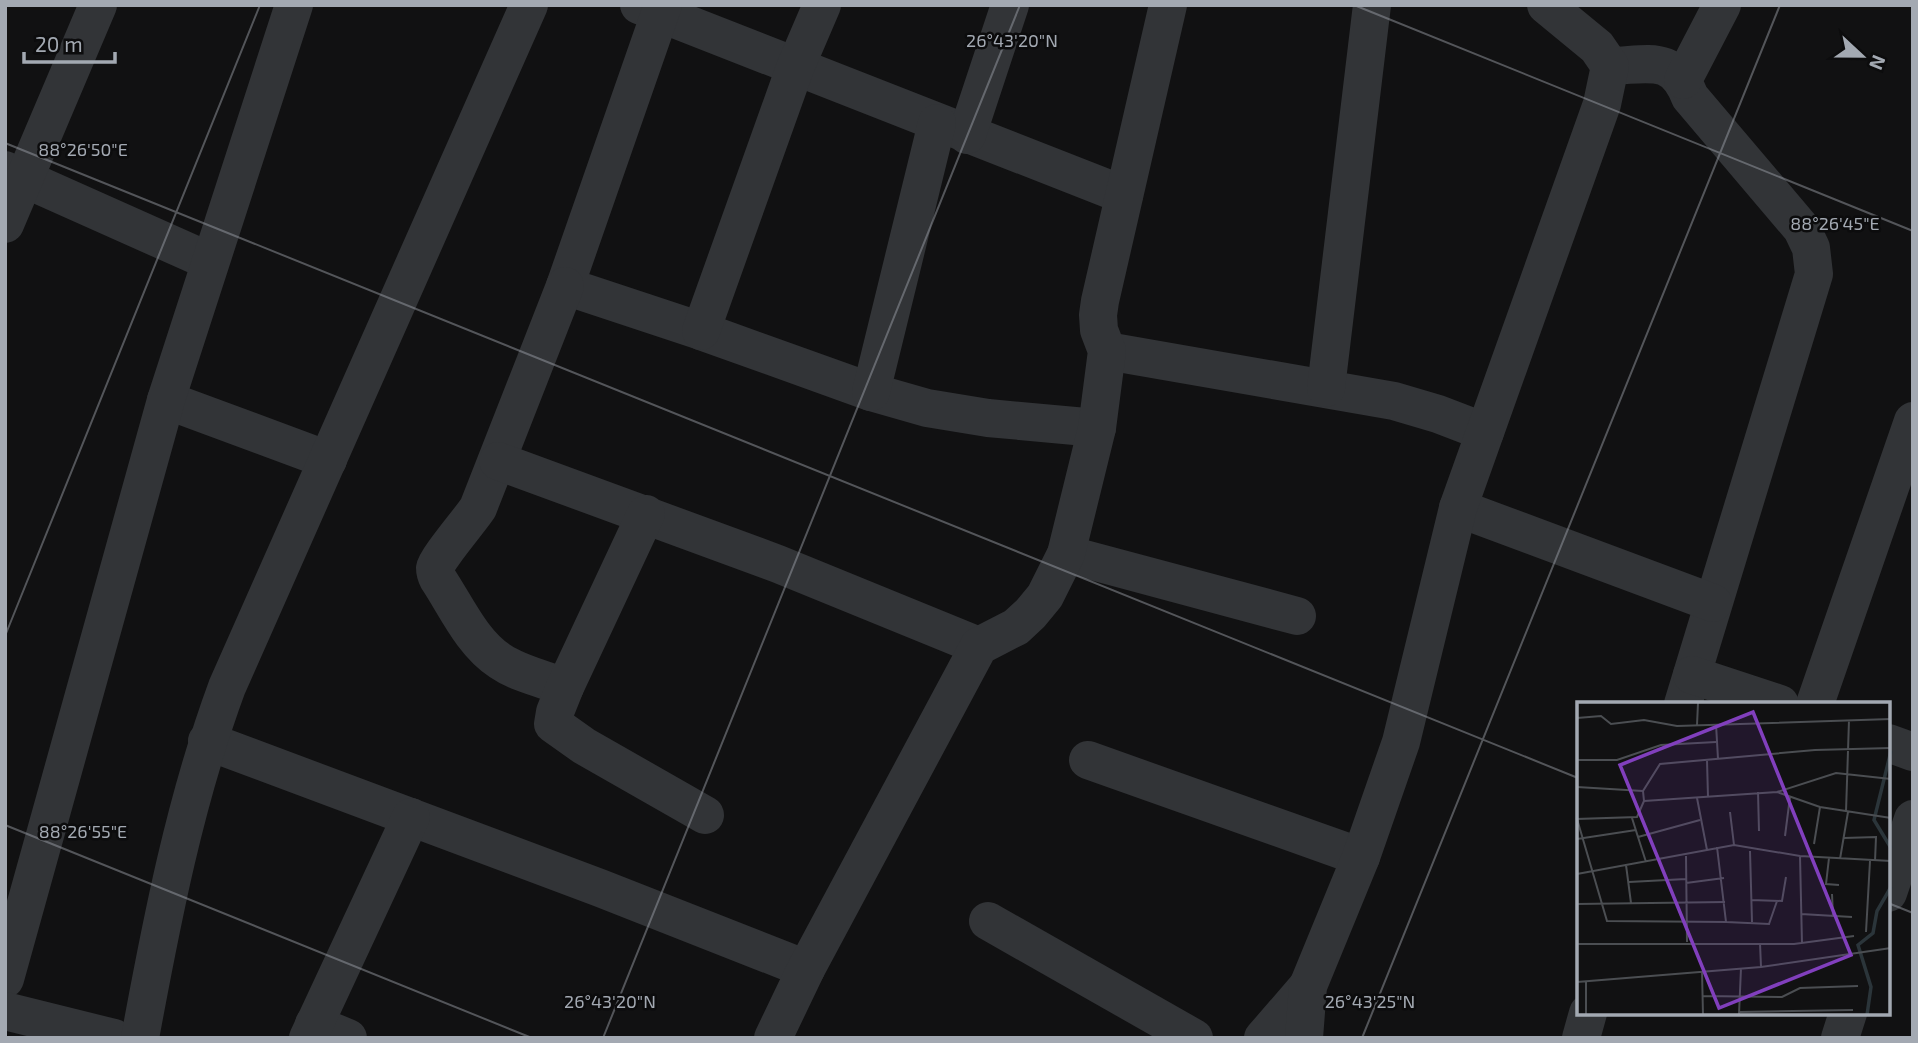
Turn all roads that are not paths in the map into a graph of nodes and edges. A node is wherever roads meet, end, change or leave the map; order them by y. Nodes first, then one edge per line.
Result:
1 (98, 5) edge
2 (295, 5) edge
3 (528, 5) edge
4 (822, 5) edge
5 (1010, 5) edge
6 (1168, 5) edge
7 (1372, 5) edge
8 (1546, 5) edge
9 (1722, 5) edge
10 (654, 8) edge
11 (1610, 66) junction
12 (795, 68) junction
13 (1684, 80) junction
14 (952, 129) junction
15 (15, 175) edge
16 (1124, 195) junction
17 (5, 224) edge
18 (209, 261) junction
19 (565, 286) junction
20 (701, 331) junction
21 (1107, 351) junction
22 (1325, 388) junction
23 (871, 391) junction
24 (166, 401) junction
25 (1913, 421) edge
26 (1097, 428) junction
27 (1485, 432) junction
28 (328, 460) junction
29 (498, 461) junction
30 (1458, 508) junction
31 (646, 514) junction
32 (1066, 554) junction
33 (1713, 603) junction
34 (1297, 616) dead end
35 (979, 646) junction
36 (565, 687) junction
37 (1687, 689) edge
38 (1768, 702) edge
39 (1816, 702) edge
40 (207, 741) junction
41 (1890, 744) edge
42 (1913, 752) edge
43 (1088, 760) dead end
44 (705, 815) dead end
45 (411, 817) junction
46 (1913, 819) edge
47 (1361, 857) junction
48 (1890, 887) edge
49 (988, 921) dead end
50 (806, 969) junction
51 (5, 979) edge
52 (1308, 986) junction
53 (5, 1011) edge
54 (1587, 1015) edge
55 (1847, 1015) edge
56 (323, 1033) edge
57 (114, 1038) edge
58 (139, 1038) edge
59 (773, 1038) edge
60 (1194, 1038) edge
61 (1262, 1038) edge
62 (1304, 1038) edge
63 (1581, 1038) edge
64 (1840, 1038) edge

1 - 15 street
2 - 18 street
3 - 28 street
4 - 12 street
5 - 14 street
6 - 16 street
7 - 22 street
8 - 11 street
9 - 13 street
10 - 12 street
10 - 19 street
11 - 13 street
11 - 27 street
12 - 14 street
12 - 20 street
13 - 33 street
14 - 16 street
14 - 23 street
15 - 17 street
15 - 18 street
16 - 21 street
18 - 24 street
19 - 20 street
19 - 29 street
20 - 23 street
21 - 22 street
21 - 26 street
22 - 27 street
23 - 26 street
24 - 28 street
24 - 51 street
25 - 39 street
26 - 32 street
27 - 30 street
28 - 40 street
29 - 31 street
29 - 36 street
30 - 33 street
30 - 47 street
31 - 35 street
31 - 36 street
32 - 34 street
32 - 35 street
33 - 37 street
35 - 50 street
36 - 44 street
37 - 38 street
40 - 45 street
40 - 58 street
41 - 42 street
43 - 47 street
45 - 50 street
45 - 56 street
46 - 48 street
47 - 52 street
49 - 60 street
50 - 59 street
52 - 61 street
52 - 62 street
53 - 57 street
54 - 63 street
55 - 64 street

